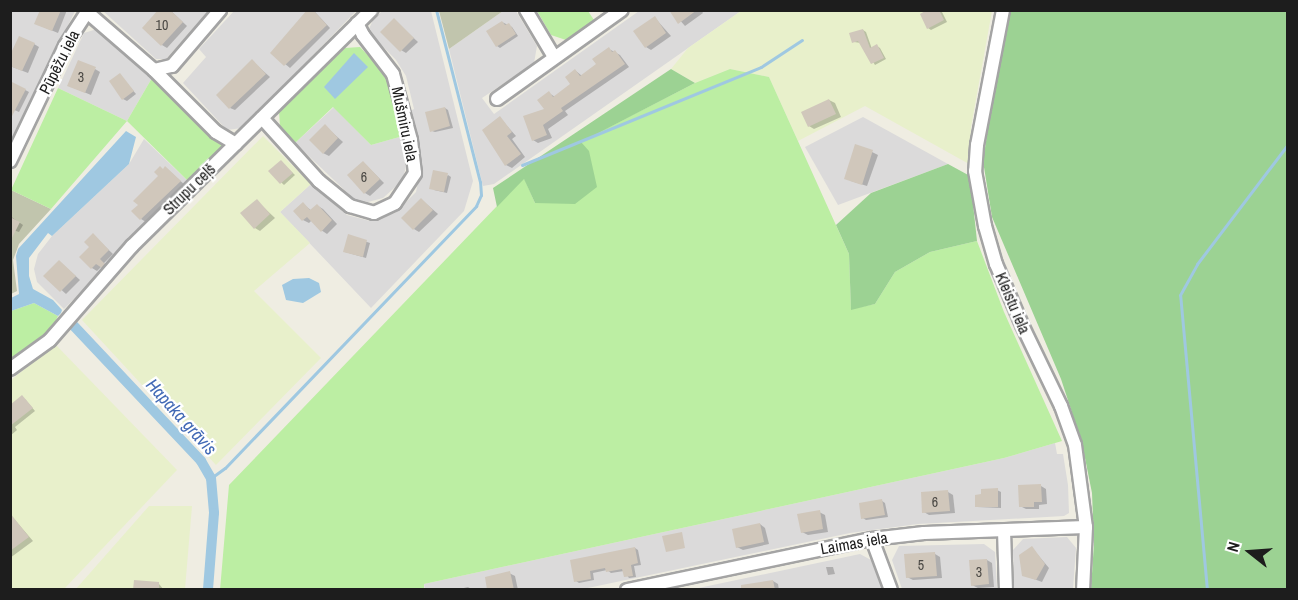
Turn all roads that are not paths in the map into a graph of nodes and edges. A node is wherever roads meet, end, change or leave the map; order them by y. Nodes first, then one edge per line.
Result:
1 (220, 10) edge
2 (371, 10) edge
3 (526, 10) edge
4 (622, 10) edge
5 (1003, 10) edge
6 (87, 11) edge
7 (357, 23) junction
8 (554, 57) junction
9 (154, 70) junction
10 (497, 99) dead end
11 (262, 118) junction
12 (236, 144) junction
13 (10, 161) edge
14 (10, 369) edge
15 (1086, 527) junction
16 (1004, 531) junction
17 (872, 539) junction
18 (627, 590) edge
19 (891, 590) edge
20 (1006, 590) edge
21 (1083, 590) edge

1 - 9 street
2 - 7 street, Strupu ceļš
3 - 8 street
4 - 8 street
5 - 15 street, Kleistu iela
6 - 9 street, Pūpēžu iela
6 - 13 street, Pūpēžu iela
7 - 11 street, Strupu ceļš
7 - 11 street, Mušmiru iela
8 - 10 street
9 - 12 street, Pūpēžu iela
11 - 12 street, Strupu ceļš
12 - 14 street, Strupu ceļš
15 - 16 street, Laimas iela
15 - 21 street, Kleistu iela
16 - 17 street, Laimas iela
16 - 20 street
17 - 18 street, Laimas iela
17 - 19 street

